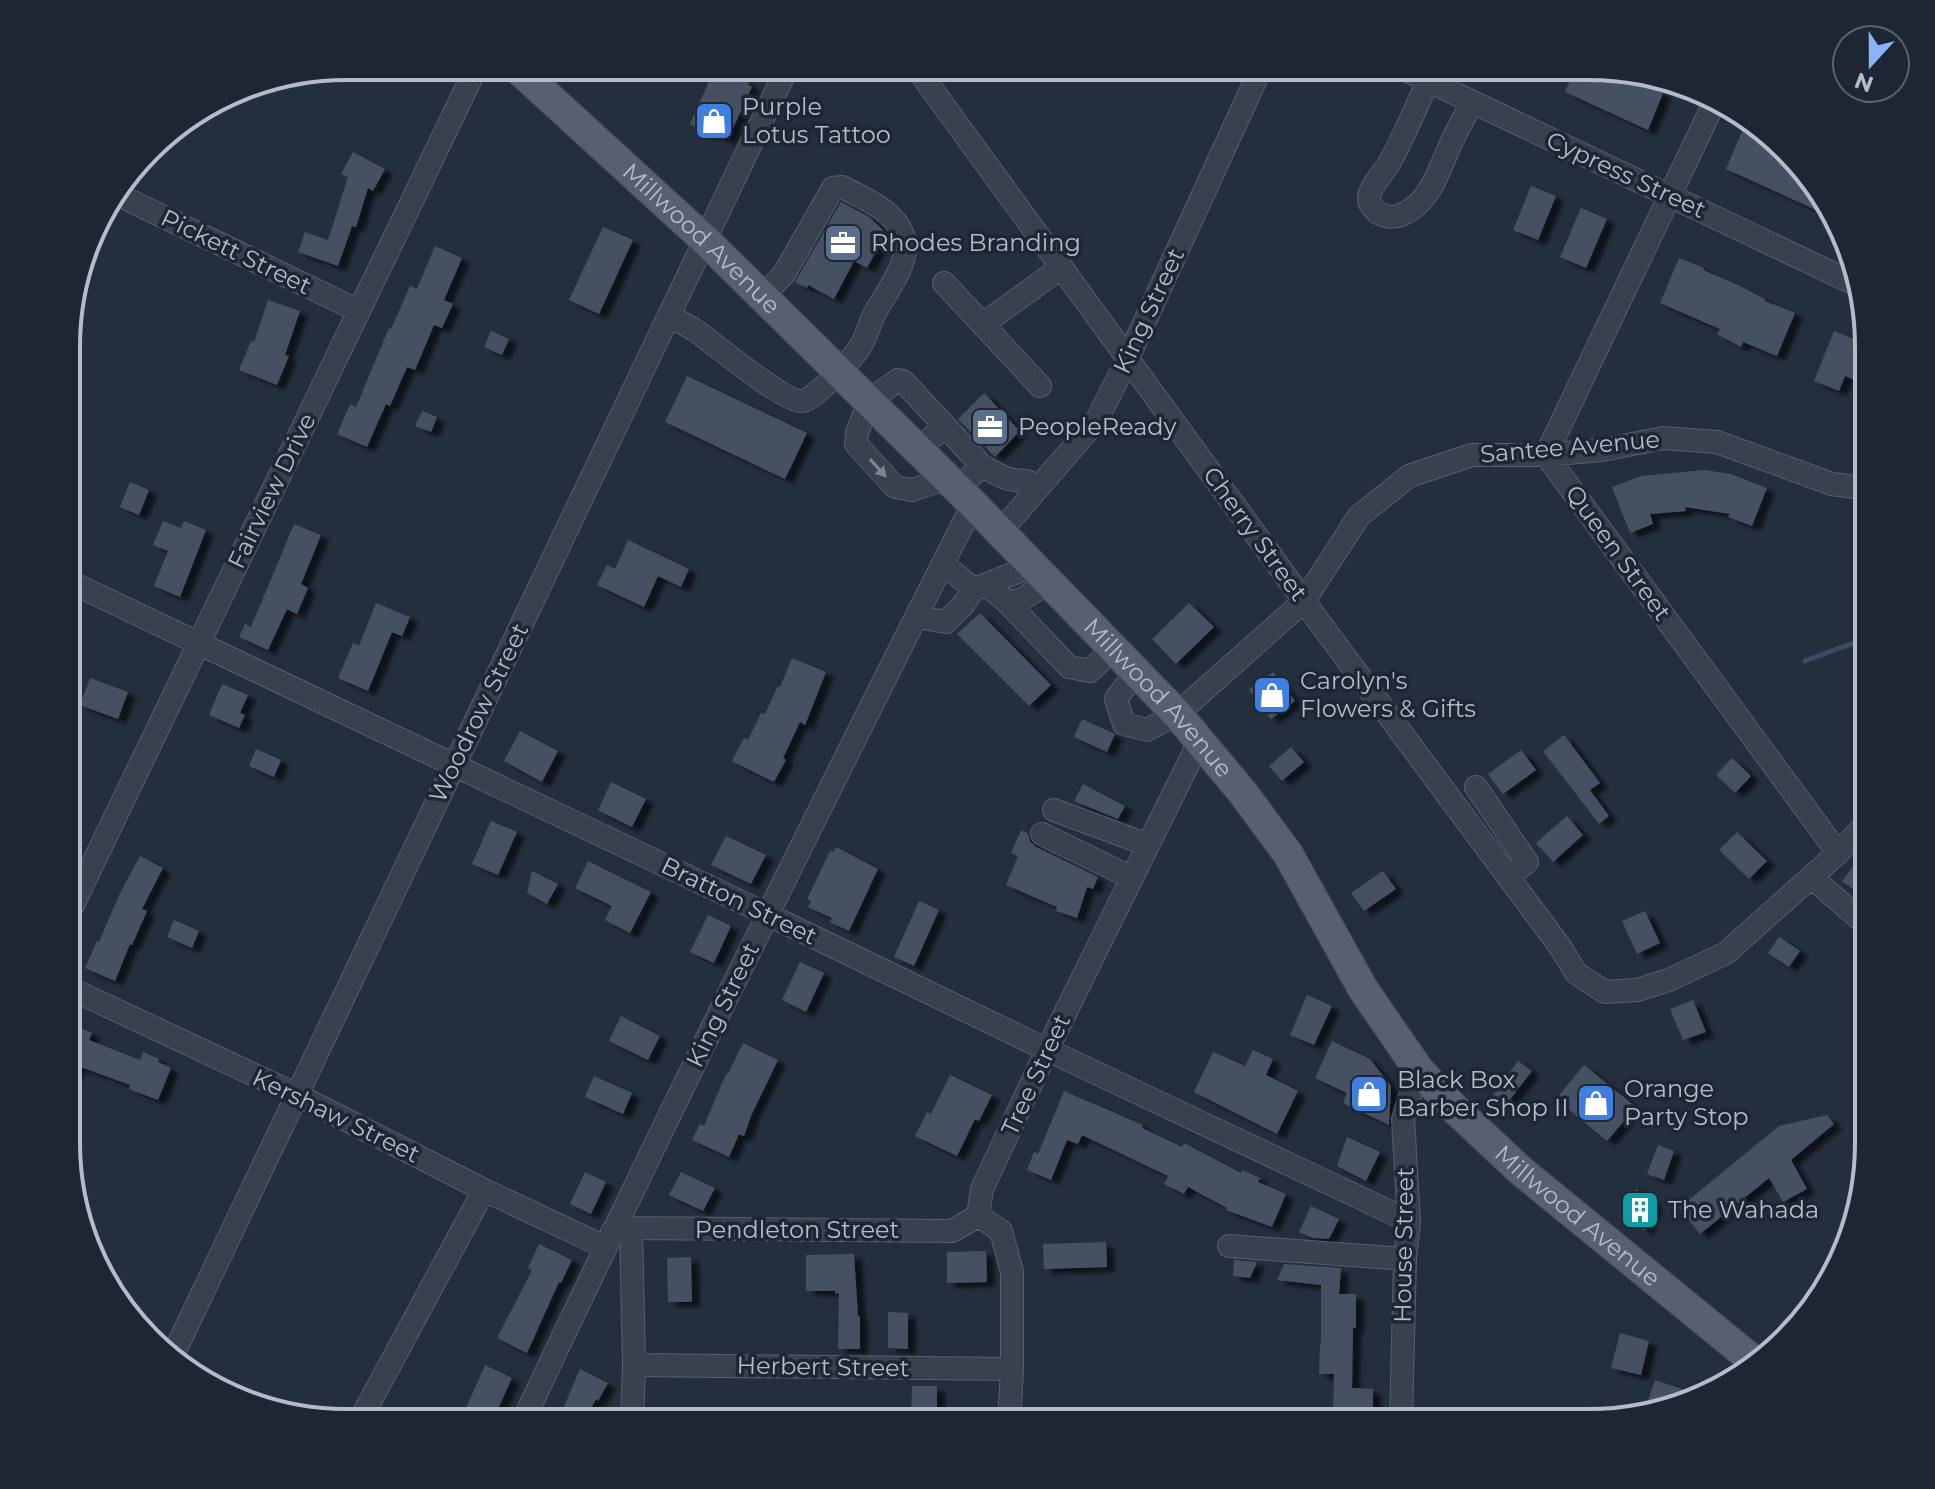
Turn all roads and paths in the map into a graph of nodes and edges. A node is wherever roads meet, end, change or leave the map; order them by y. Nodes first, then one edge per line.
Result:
1 (470, 80) edge
2 (530, 80) edge
3 (781, 80) edge
4 (926, 80) edge
5 (1255, 81) edge
6 (1428, 81) joint
7 (1472, 102) junction
8 (1711, 110) edge
9 (1670, 196) junction
10 (125, 198) edge
11 (705, 240) junction
12 (1062, 267) junction
13 (1846, 280) edge
14 (944, 283) dead end
15 (762, 297) junction
16 (359, 311) junction
17 (669, 316) junction
18 (983, 324) junction
19 (1128, 358) junction
20 (838, 371) junction
21 (1040, 386) dead end
22 (869, 401) junction
23 (945, 426) junction
24 (918, 450) junction
25 (1546, 455) junction
26 (982, 466) junction
27 (1855, 487) edge
28 (1038, 488) junction
29 (959, 490) junction
30 (1000, 532) junction
31 (942, 566) junction
32 (1040, 574) junction
33 (80, 587) edge
34 (980, 587) junction
35 (1304, 601) junction
36 (1007, 602) junction
37 (918, 614) junction
38 (199, 644) junction
39 (1113, 649) junction
40 (1136, 672) junction
41 (1177, 714) junction
42 (1200, 740) junction
43 (454, 765) junction
44 (1476, 787) dead end
45 (1054, 810) dead end
46 (1497, 818) junction
47 (1476, 833) junction
48 (1042, 834) dead end
49 (1854, 836) edge
50 (1148, 845) junction
51 (1838, 853) junction
52 (1508, 877) junction
53 (1811, 877) junction
54 (1132, 878) junction
55 (81, 889) edge
56 (767, 914) junction
57 (1854, 914) edge
58 (81, 993) edge
59 (1047, 1050) junction
60 (1418, 1069) junction
61 (297, 1095) junction
62 (484, 1190) junction
63 (978, 1216) junction
64 (1409, 1221) junction
65 (616, 1236) junction
66 (1229, 1246) dead end
67 (1405, 1259) junction
68 (176, 1348) edge
69 (1748, 1356) edge
70 (634, 1365) junction
71 (1012, 1369) junction
72 (367, 1408) edge
73 (529, 1408) edge
74 (633, 1408) edge
75 (1010, 1409) edge
76 (1401, 1409) edge

1 - 16 street, Fairview Drive
2 - 11 main road, Millwood Avenue
3 - 11 street, Woodrow Street
4 - 12 street, Cherry Street
5 - 19 street, King Street
6 - 7 street, Cypress Street
6 - 7 street
7 - 9 street, Cypress Street
8 - 9 street
9 - 13 street, Cypress Street
9 - 25 street
10 - 16 street, Pickett Street
11 - 15 main road, Millwood Avenue
11 - 17 street, Woodrow Street
12 - 18 street
12 - 19 street, Cherry Street
14 - 18 street
15 - 20 main road, Millwood Avenue
15 - 20 street
16 - 38 street, Fairview Drive
17 - 20 street
17 - 43 street, Woodrow Street
18 - 21 street
19 - 28 street, King Street
19 - 35 street, Cherry Street
20 - 22 main road, Millwood Avenue
22 - 23 street
22 - 24 main road, Millwood Avenue
22 -> 29 street
23 - 24 street
23 - 26 street
24 - 29 main road, Millwood Avenue
25 - 27 street, Santee Avenue
25 - 35 street, Santee Avenue
25 - 51 street, Queen Street
26 - 28 street
26 - 29 street
28 - 30 street, King Street
29 - 30 main road, Millwood Avenue
29 - 31 street, King Street
30 - 32 main road, Millwood Avenue
31 - 34 street
31 - 37 street, King Street
32 - 34 street
32 - 36 street
32 - 39 main road, Millwood Avenue
33 - 38 street, Bratton Street
34 - 36 street
34 - 37 street
35 - 41 street, Santee Avenue
35 - 47 street, Cherry Street
36 - 39 street
37 - 56 street, King Street
38 - 43 street, Bratton Street
38 - 55 street, Fairview Drive
39 - 40 main road, Millwood Avenue
40 - 41 main road, Millwood Avenue
40 - 41 street, Santee Avenue
41 - 42 main road, Millwood Avenue
42 - 50 street, Tree Street
42 - 60 main road, Millwood Avenue
43 - 56 street, Bratton Street
43 - 61 street, Woodrow Street
44 - 46 street
45 - 50 street
46 - 47 street
46 - 52 street
47 - 52 street, Cherry Street
48 - 54 street
49 - 51 street
50 - 54 street, Tree Street
51 - 53 street
52 - 53 street, Cherry Street
53 - 57 street
54 - 59 street, Tree Street
56 - 59 street, Bratton Street
56 - 65 street, King Street
58 - 61 street, Kershaw Street
59 - 63 street, Tree Street
59 - 64 street, Bratton Street
60 - 64 street, House Street
60 - 69 main road, Millwood Avenue
61 - 62 street, Kershaw Street
61 - 68 street, Woodrow Street
62 - 65 street, Kershaw Street
62 - 72 street
63 - 65 street, Pendleton Street
63 - 71 street
64 - 67 street, House Street
65 - 70 street
65 - 73 street, King Street
66 - 67 street
67 - 76 street, House Street
70 - 71 street, Herbert Street
70 - 74 street
71 - 75 street

